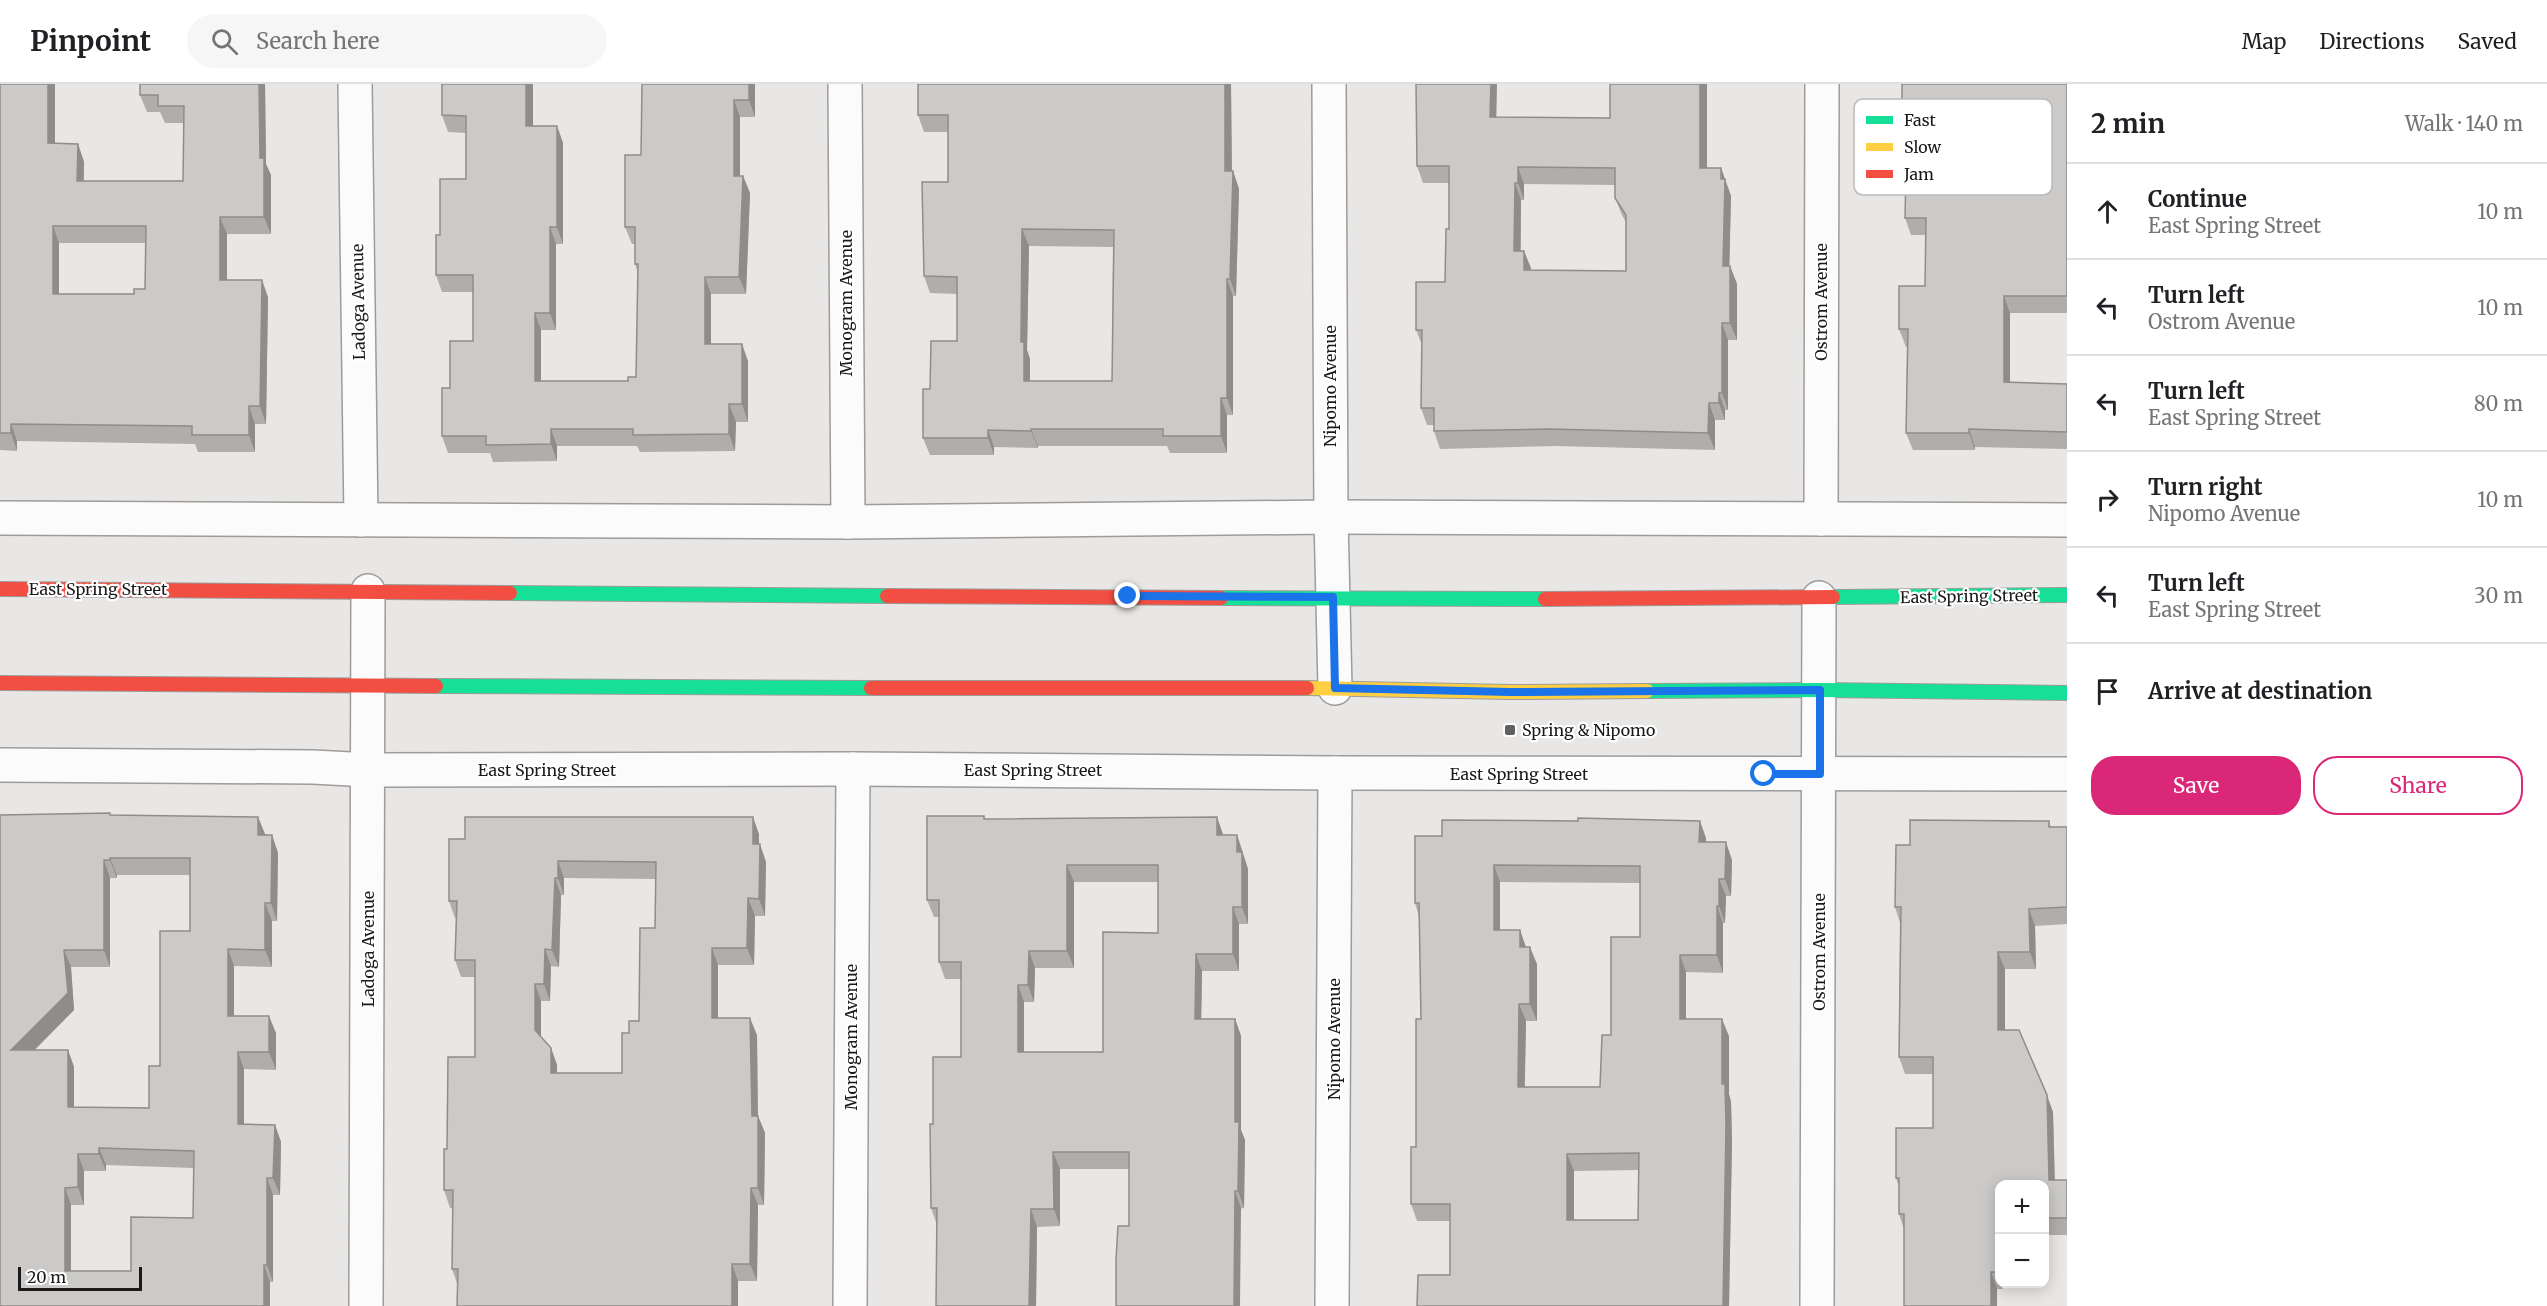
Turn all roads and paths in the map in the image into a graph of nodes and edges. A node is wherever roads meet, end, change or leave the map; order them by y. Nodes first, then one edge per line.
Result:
1 (355, 84) edge
2 (845, 84) edge
3 (1329, 84) edge
4 (1822, 84) edge
5 (1330, 517) junction
6 (0, 518) edge
7 (1821, 519) junction
8 (361, 520) junction
9 (2067, 520) edge
10 (848, 522) junction
11 (0, 589) edge
12 (368, 591) junction
13 (2067, 595) edge
14 (1333, 597) junction
15 (1819, 598) junction
16 (0, 683) edge
17 (369, 684) junction
18 (1335, 688) junction
19 (1820, 690) junction
20 (2067, 693) edge
21 (0, 765) edge
22 (853, 769) junction
23 (369, 770) junction
24 (1335, 773) junction
25 (1820, 774) junction
26 (2067, 774) edge
27 (366, 1306) edge
28 (850, 1306) edge
29 (1332, 1306) edge
30 (1817, 1306) edge

1 - 8 street, Ladoga Avenue
2 - 10 street, Monogram Avenue
3 - 5 street, Nipomo Avenue
4 - 7 street, Ostrom Avenue
5 - 7 street
5 - 10 street
5 - 14 street, Nipomo Avenue
6 - 8 street
7 - 9 street
8 - 10 street
11 - 12 main road, East Spring Street
12 - 14 main road, East Spring Street
12 - 17 street, Ladoga Avenue
13 - 15 main road, East Spring Street
14 - 15 main road, East Spring Street
14 - 18 street, Nipomo Avenue
15 - 19 street, Ostrom Avenue
16 - 17 main road
17 - 18 main road
17 - 23 street, Ladoga Avenue
18 - 19 main road
19 - 20 main road
19 - 25 street, Ostrom Avenue
21 - 23 street, East Spring Street
22 - 23 street, East Spring Street
22 - 24 street, East Spring Street
22 - 28 street, Monogram Avenue
23 - 27 street, Ladoga Avenue
24 - 25 street, East Spring Street
24 - 29 street, Nipomo Avenue
25 - 26 street, East Spring Street
25 - 30 street, Ostrom Avenue

